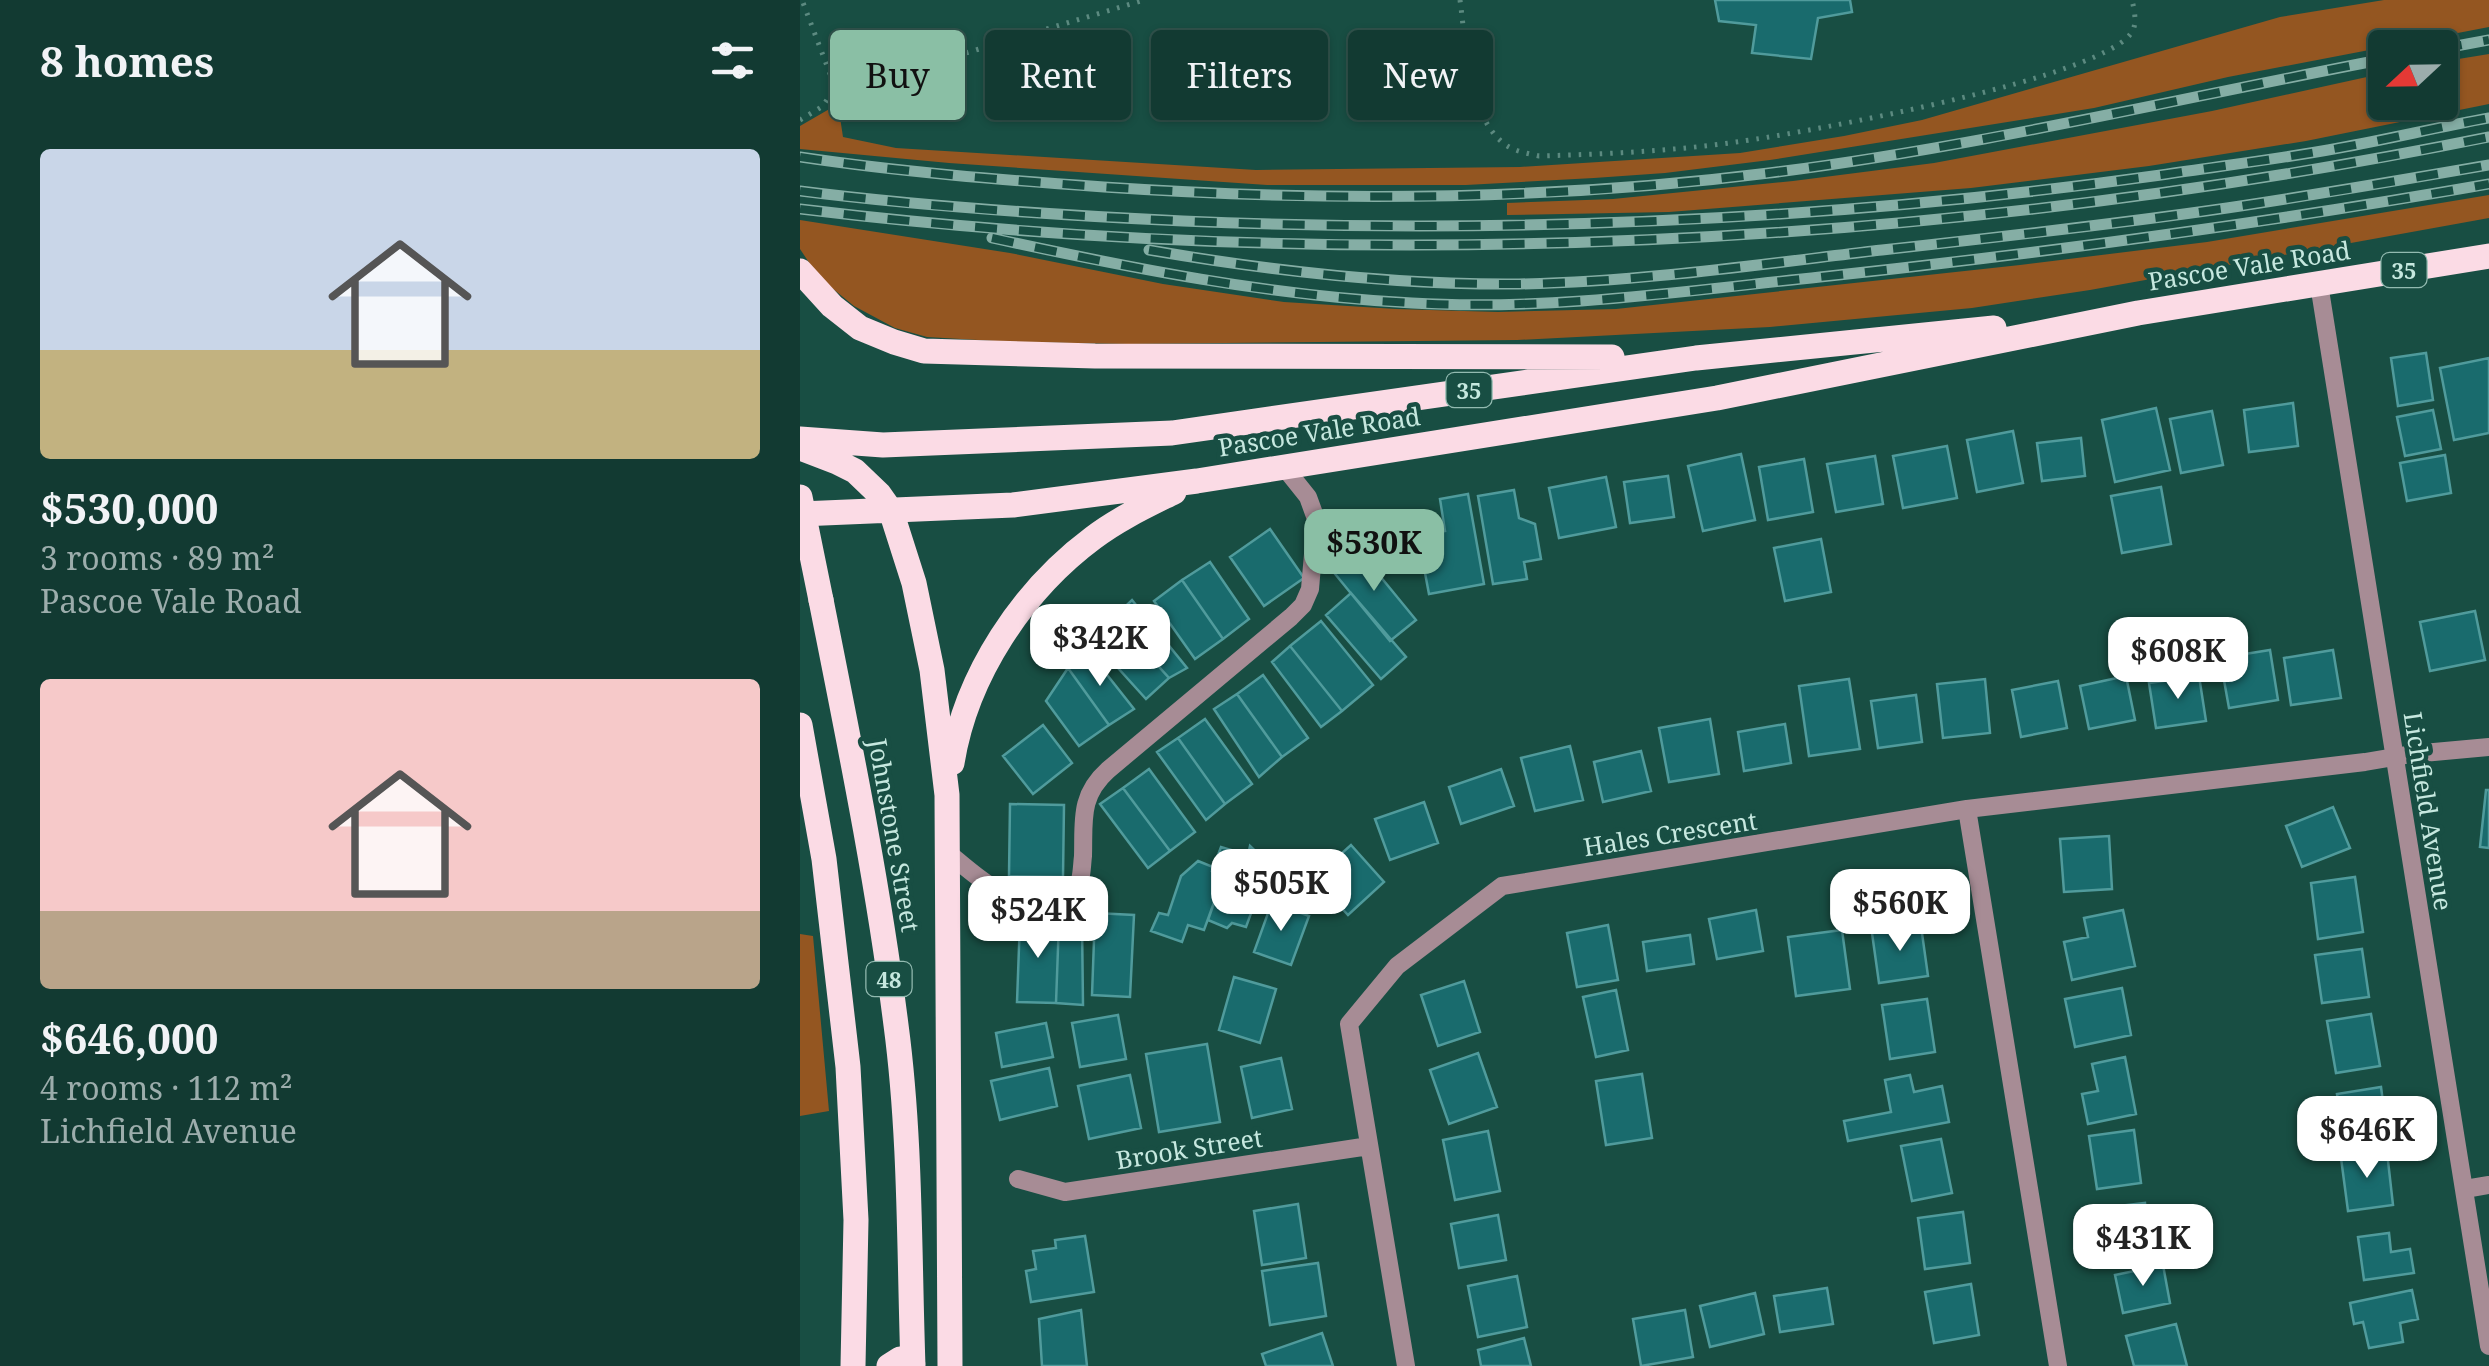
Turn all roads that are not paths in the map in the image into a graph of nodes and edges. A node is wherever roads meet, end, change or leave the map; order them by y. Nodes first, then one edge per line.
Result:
1 (2489, 256) edge
2 (800, 270) edge
3 (2318, 284) junction
4 (2138, 313) junction
5 (1696, 358) junction
6 (800, 440) edge
7 (800, 448) edge
8 (1284, 467) junction
9 (1196, 480) junction
10 (800, 497) edge
11 (890, 512) junction
12 (800, 514) edge
13 (800, 725) edge
14 (2489, 747) edge
15 (2395, 757) junction
16 (948, 794) junction
17 (1967, 809) junction
18 (948, 852) junction
19 (1369, 1146) junction
20 (1018, 1179) dead end
21 (2489, 1185) edge
22 (2465, 1188) junction
23 (2489, 1346) edge
24 (905, 1365) edge
25 (853, 1366) edge
26 (950, 1366) edge
27 (1406, 1366) edge
28 (2058, 1366) edge

1 - 3 main road, Pascoe Vale Road / 35
2 - 5 main road
3 - 4 main road, Pascoe Vale Road / 35
3 - 15 street, Lichfield Avenue
4 - 5 main road, Pascoe Vale Road / 35
4 - 8 main road, Pascoe Vale Road / 35
5 - 6 main road, Pascoe Vale Road / 35
7 - 11 main road
8 - 9 main road, Pascoe Vale Road / 35
8 - 18 street
9 - 11 main road, Pascoe Vale Road / 35
9 - 16 main road
10 - 24 main road, Johnstone Street / 48, bridge
11 - 12 main road, Pascoe Vale Road / 35
11 - 16 main road
13 - 25 main road, 48
14 - 15 street, Hales Crescent
15 - 17 street, Hales Crescent
15 - 22 street, Lichfield Avenue
16 - 18 main road
17 - 19 street, Hales Crescent
17 - 28 street
18 - 26 main road
19 - 20 street, Brook Street
19 - 27 street, Hales Crescent
21 - 22 street
22 - 23 street, Lichfield Avenue

